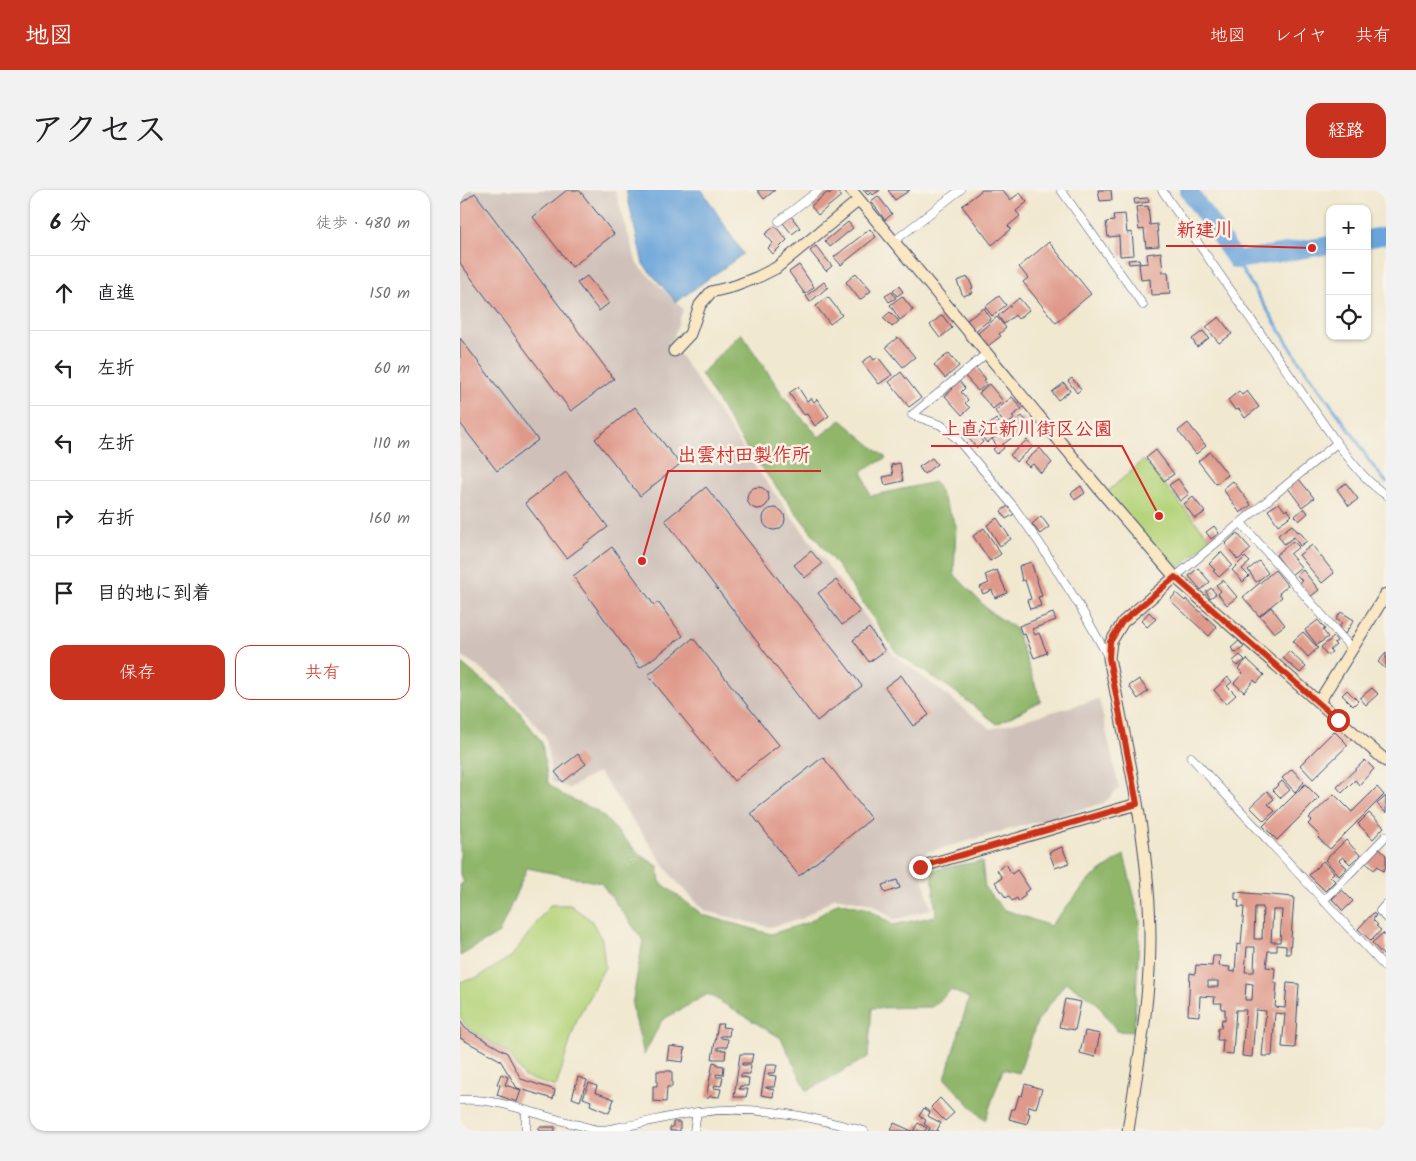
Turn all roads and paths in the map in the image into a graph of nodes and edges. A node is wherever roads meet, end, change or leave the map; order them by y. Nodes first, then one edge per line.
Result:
1 (818, 190) edge
2 (851, 190) edge
3 (960, 190) edge
4 (1061, 190) edge
5 (1162, 190) edge
6 (859, 200) junction
7 (779, 221) dead end
8 (894, 242) junction
9 (1143, 305) dead end
10 (674, 351) dead end
11 (986, 354) junction
12 (1337, 443) junction
13 (1386, 495) edge
14 (1241, 523) junction
15 (1175, 577) junction
16 (1386, 594) edge
17 (1352, 649) junction
18 (1109, 658) junction
19 (1319, 702) junction
20 (1191, 757) dead end
21 (1386, 761) edge
22 (1137, 804) junction
23 (1386, 836) edge
24 (920, 867) dead end
25 (1323, 901) junction
26 (1386, 904) edge
27 (1386, 918) edge
28 (1386, 968) edge
29 (460, 1100) edge
30 (526, 1110) junction
31 (697, 1112) junction
32 (526, 1131) edge
33 (694, 1131) edge
34 (864, 1131) edge
35 (1128, 1131) edge

1 - 7 street
2 - 6 street
3 - 8 street
4 - 9 street
5 - 12 street
6 - 8 street
6 - 10 street
8 - 11 street
11 - 15 street
11 - 18 street
12 - 13 street
12 - 14 street
14 - 15 street
14 - 17 street
15 - 18 street
15 - 19 street
16 - 17 street
17 - 19 street
18 - 22 street
19 - 21 street
20 - 25 street
22 - 24 street
22 - 35 street
23 - 25 street
25 - 28 street
26 - 27 street
29 - 30 street
30 - 31 street
30 - 32 street
31 - 33 street
31 - 34 street

